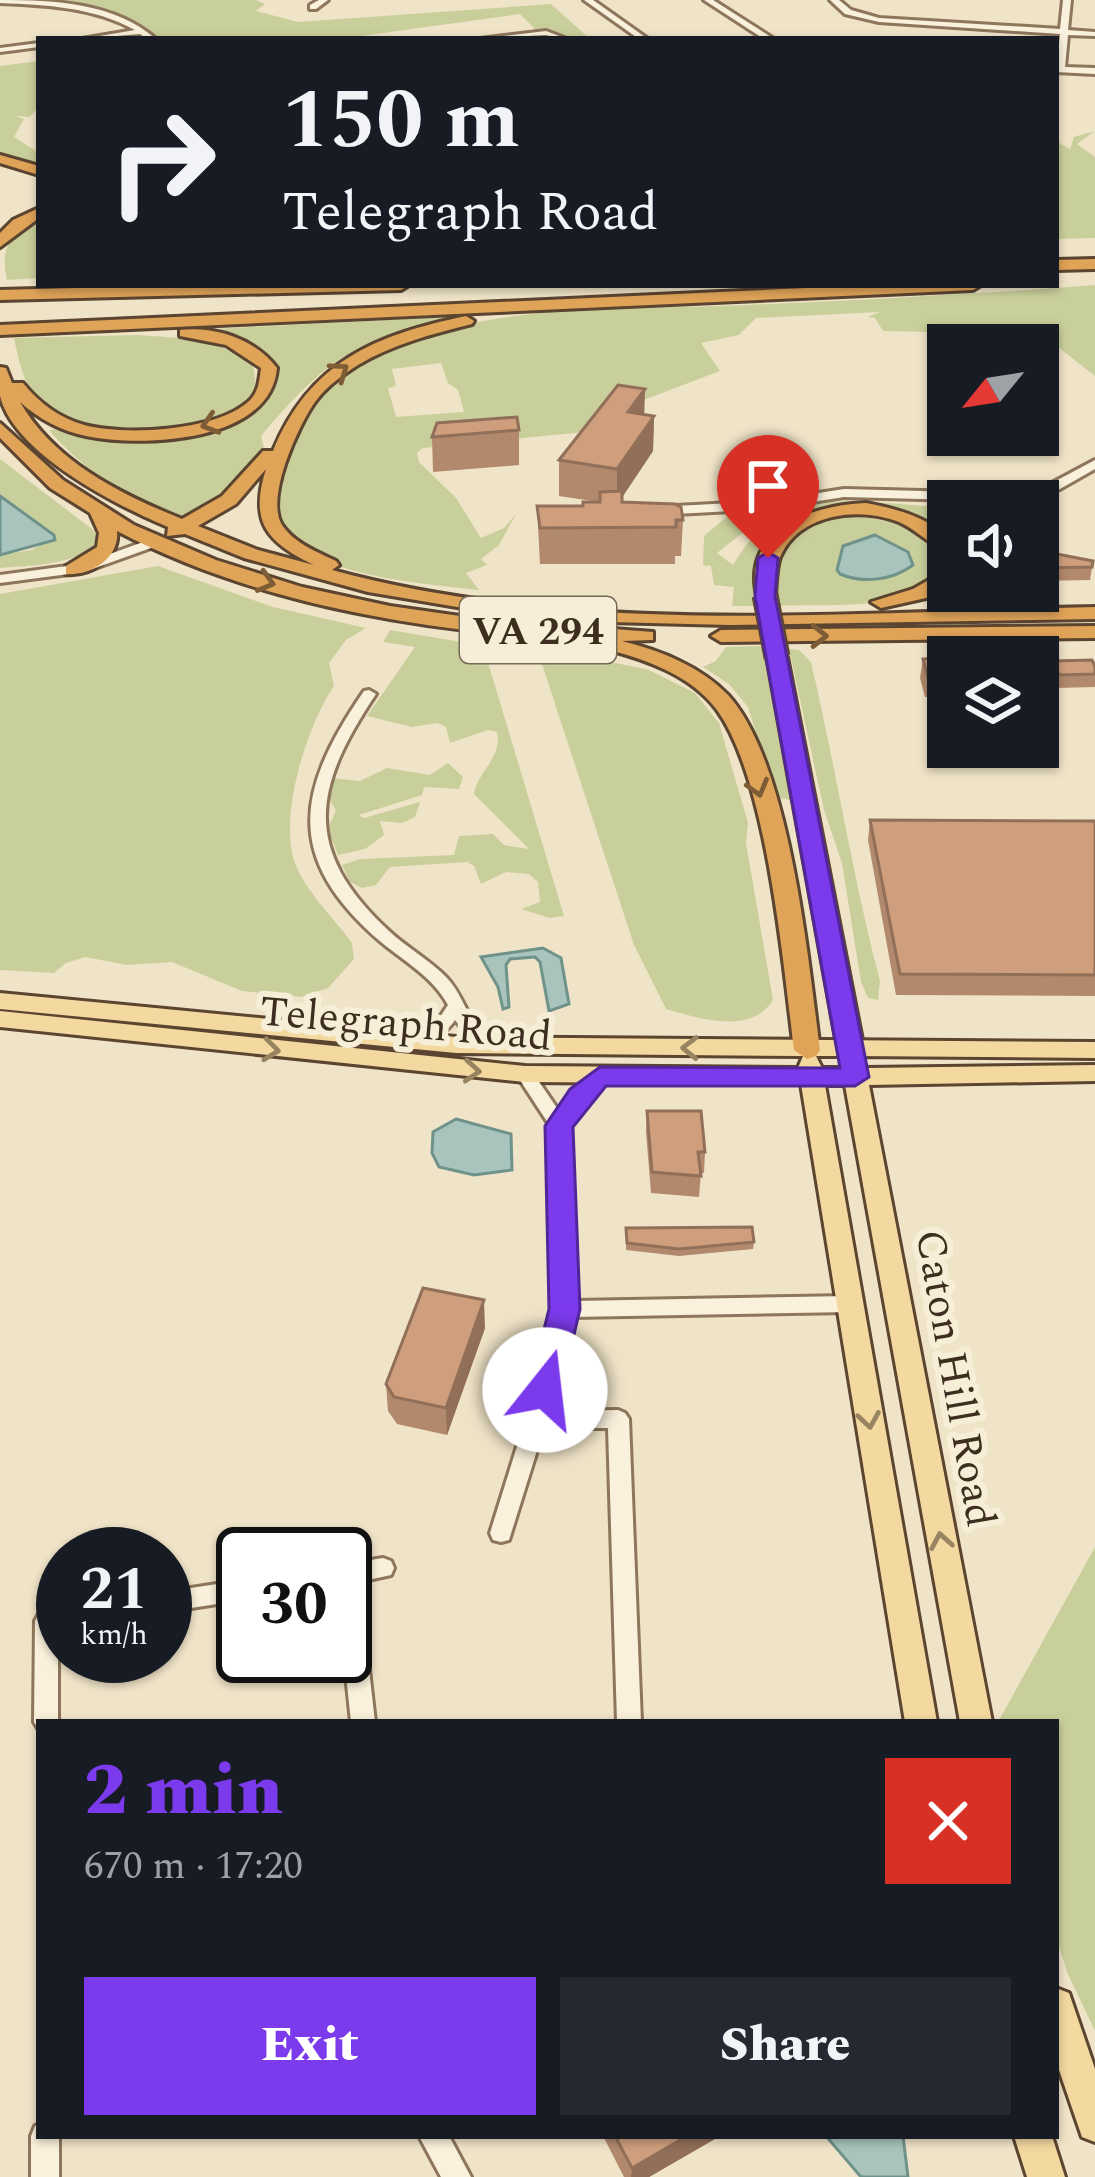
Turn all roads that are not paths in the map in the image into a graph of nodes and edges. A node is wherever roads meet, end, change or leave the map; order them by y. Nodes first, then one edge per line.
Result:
1 (324, 0) edge
2 (589, 0) edge
3 (709, 0) edge
4 (835, 0) edge
5 (1067, 0) edge
6 (0, 5) edge
7 (313, 7) dead end
8 (1064, 32) junction
9 (1095, 34) edge
10 (148, 35) edge
11 (112, 36) joint
12 (515, 36) edge
13 (554, 36) edge
14 (640, 36) edge
15 (765, 36) edge
16 (36, 45) edge
17 (0, 50) edge
18 (1059, 69) edge
19 (1095, 71) edge
20 (0, 159) edge
21 (36, 170) edge
22 (36, 214) edge
23 (0, 242) edge
24 (1095, 246) edge
25 (1059, 248) edge
26 (1095, 267) edge
27 (1059, 268) edge
28 (1095, 279) edge
29 (1059, 281) edge
30 (36, 287) edge
31 (36, 287) edge
32 (556, 288) edge
33 (909, 288) edge
34 (0, 291) edge
35 (567, 304) junction
36 (0, 313) edge
37 (44, 328) junction
38 (0, 330) edge
39 (0, 358) edge
40 (0, 371) edge
41 (298, 412) junction
42 (0, 428) edge
43 (0, 442) edge
44 (1095, 464) edge
45 (35, 466) junction
46 (646, 511) edge
47 (99, 512) junction
48 (182, 528) junction
49 (927, 529) edge
50 (157, 541) junction
51 (73, 570) junction
52 (0, 579) edge
53 (927, 590) edge
54 (484, 605) junction
55 (1095, 614) edge
56 (757, 617) junction
57 (466, 623) junction
58 (1095, 632) edge
59 (369, 694) dead end
60 (0, 1001) edge
61 (457, 1005) junction
62 (0, 1019) edge
63 (412, 1042) junction
64 (485, 1046) junction
65 (359, 1048) junction
66 (807, 1049) junction
67 (1095, 1050) edge
68 (853, 1064) junction
69 (1095, 1072) edge
70 (525, 1075) junction
71 (600, 1076) junction
72 (811, 1077) junction
73 (559, 1126) junction
74 (850, 1304) junction
75 (565, 1309) junction
76 (536, 1420) junction
77 (501, 1533) dead end
78 (383, 1568) dead end
79 (372, 1570) edge
80 (49, 1683) edge
81 (359, 1683) edge
82 (46, 1719) edge
83 (364, 1719) edge
84 (629, 1719) edge
85 (920, 1719) edge
86 (975, 1719) edge
87 (1059, 2015) edge
88 (1095, 2124) edge
89 (45, 2139) edge
90 (436, 2139) edge
91 (1034, 2139) edge
92 (45, 2177) edge
93 (457, 2177) edge
94 (1046, 2177) edge

1 - 7 street
2 - 14 street
3 - 15 street
4 - 8 street
5 - 8 street
6 - 10 street
6 - 11 street
8 - 9 street
8 - 18 street
10 - 11 street
12 - 13 street
16 - 17 street
18 - 19 street
20 - 21 highway
22 - 23 highway
24 - 25 highway
26 - 27 highway
28 - 29 highway
30 - 34 highway
31 - 34 highway
32 - 36 highway
33 - 35 highway
35 - 37 highway
41 -> 35 highway
37 - 38 highway
37 -> 39 highway
40 - 48 highway, VA 294
41 - 48 highway
41 - 54 highway
42 - 45 highway, VA 294
43 - 45 highway
44 - 46 street
45 - 47 highway, VA 294
47 - 50 highway, VA 294
47 - 51 highway
48 - 50 highway
48 - 54 highway, VA 294
49 - 68 highway, bridge
50 - 51 street
50 -> 57 highway, VA 294
51 - 52 street
53 - 56 highway
54 - 56 highway, VA 294
55 - 56 highway, VA 294
57 -> 58 highway, VA 294
57 -> 66 highway
59 - 61 street
60 - 65 main road, Telegraph Road
61 - 63 street
61 - 64 street
62 -> 65 main road, Telegraph Road
63 - 64 main road, Telegraph Road
63 - 65 main road, Telegraph Road
66 -> 64 main road, Telegraph Road
65 -> 70 main road, Telegraph Road
66 - 68 main road, Telegraph Road
66 - 72 main road
67 - 68 main road, Telegraph Road
68 - 69 main road, Telegraph Road
68 - 72 main road, Telegraph Road
86 -> 68 main road, Caton Hill Road
70 - 71 main road, Telegraph Road
70 - 73 street
71 - 72 main road, Telegraph Road
71 - 73 street
72 - 74 main road
73 - 75 street
74 - 75 street
74 -> 85 main road
75 - 76 street
76 - 77 street
76 - 84 street
78 - 79 street
80 - 82 street
81 - 83 street
87 - 88 main road
89 - 92 street
90 - 93 street
91 - 94 main road

